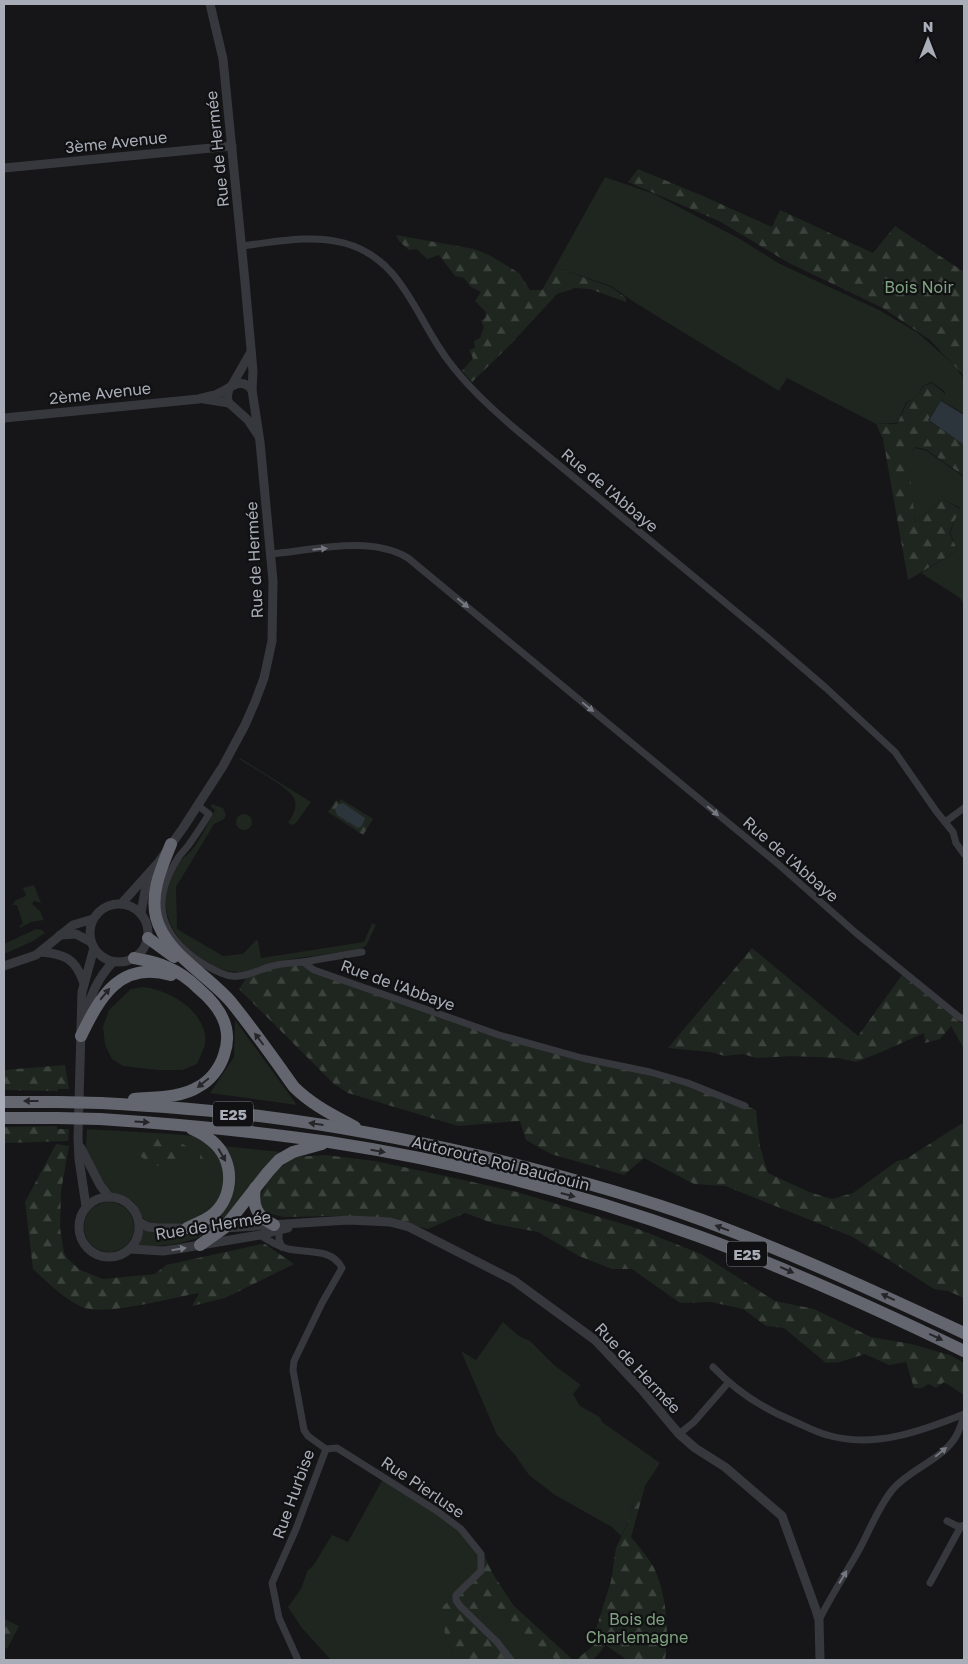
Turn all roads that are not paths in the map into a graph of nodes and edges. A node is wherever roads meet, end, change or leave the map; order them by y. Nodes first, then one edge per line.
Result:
1 (210, 4) edge
2 (232, 146) junction
3 (4, 168) edge
4 (242, 246) junction
5 (251, 352) junction
6 (230, 387) junction
7 (253, 395) junction
8 (199, 399) junction
9 (229, 403) junction
10 (237, 409) junction
11 (4, 418) edge
12 (258, 436) junction
13 (271, 554) junction
14 (197, 805) junction
15 (964, 808) edge
16 (946, 822) junction
17 (171, 844) junction
18 (964, 854) edge
19 (158, 863) junction
20 (122, 903) junction
21 (141, 913) junction
22 (92, 919) junction
23 (60, 935) junction
24 (148, 938) junction
25 (92, 945) junction
26 (41, 952) junction
27 (362, 952) dead end
28 (134, 958) junction
29 (113, 962) junction
30 (303, 962) junction
31 (4, 966) edge
32 (207, 979) junction
33 (84, 981) junction
34 (194, 984) junction
35 (964, 1019) edge
36 (81, 1036) junction
37 (4, 1102) edge
38 (101, 1103) junction
39 (745, 1106) dead end
40 (4, 1118) edge
41 (185, 1125) junction
42 (364, 1131) junction
43 (330, 1142) junction
44 (79, 1144) junction
45 (255, 1188) junction
46 (110, 1197) junction
47 (86, 1206) junction
48 (139, 1222) junction
49 (186, 1228) junction
50 (224, 1228) junction
51 (277, 1228) junction
52 (260, 1235) junction
53 (200, 1245) junction
54 (282, 1247) junction
55 (130, 1249) junction
56 (964, 1333) edge
57 (964, 1350) edge
58 (713, 1367) dead end
59 (728, 1383) junction
60 (964, 1416) edge
61 (679, 1434) junction
62 (326, 1448) junction
63 (947, 1521) dead end
64 (963, 1525) edge
65 (930, 1583) dead end
66 (827, 1602) junction
67 (815, 1604) junction
68 (819, 1620) junction
69 (298, 1660) edge
70 (511, 1660) edge
71 (820, 1660) edge

1 - 2 street, Rue de Hermée
2 - 3 street, 3ème Avenue
2 - 4 street, Rue de Hermée
4 - 5 street, Rue de Hermée
4 - 16 street, Rue de l'Abbaye
5 - 6 street
5 - 7 street, Rue de Hermée
6 - 7 street
6 - 8 street, 2ème Avenue
6 - 9 street
7 - 10 street
7 - 12 street, Rue de Hermée
8 - 9 street, 2ème Avenue
8 - 11 street, 2ème Avenue
9 - 10 street, Rue de Hermée
10 - 12 street, Rue de Hermée
12 - 13 street, Rue de Hermée
13 - 14 street, Rue de Hermée
13 -> 35 street, Rue de l'Abbaye
14 - 17 street, Rue de Hermée
14 - 30 street, Rue de l'Abbaye
15 - 16 street
16 - 18 street, Rue de l'Abbaye
17 - 19 street, Rue de Hermée
17 - 32 highway
19 - 20 street, Rue de Hermée
19 - 21 street, Rue de Hermée
20 - 21 street
20 - 22 street, Rue de Hermée
21 - 24 street, Rue de Hermée
22 - 23 street
22 - 25 street, Rue de Hermée
23 - 25 street
23 - 26 street
24 - 28 street
24 - 32 highway
25 - 29 street
25 - 33 street, Rue de Hermée
26 - 31 street
26 - 33 street
27 - 30 street, Rue de l'Abbaye
28 - 29 street
28 - 34 highway
29 - 36 street, Rue de Hermée
30 - 39 street, Rue de l'Abbaye
42 -> 32 highway
33 - 36 street, Rue de Hermée
36 -> 34 highway
34 -> 38 highway
36 - 44 street, Rue de Hermée
38 -> 37 highway, Autoroute Roi Baudouin / E25, bridge
42 -> 38 highway, Autoroute Roi Baudouin / E25
40 -> 41 highway, Autoroute Roi Baudouin / E25, bridge
41 - 43 highway, Autoroute Roi Baudouin / E25
41 -> 49 highway
56 -> 42 highway, Autoroute Roi Baudouin / E25
43 - 45 highway
43 -> 57 highway, Autoroute Roi Baudouin / E25
44 - 46 street, Rue de Hermée
44 - 47 street, Rue de Hermée
45 - 50 highway
45 - 51 highway
46 - 47 street
46 - 48 street, Rue de Hermée
47 - 55 street, Rue de Hermée
48 - 49 street, Rue de Hermée
48 - 55 street, Rue de Hermée
49 - 50 street, Rue de Hermée
50 - 51 street, Rue de Hermée
50 - 53 highway
51 - 52 street, Rue de Hermée
51 - 54 street
51 - 61 street, Rue de Hermée
52 - 53 street, Rue de Hermée
52 - 54 street, Rue Hurbise
55 -> 53 street, Rue de Hermée
54 - 62 street, Rue Hurbise
58 - 59 street
59 - 60 street
59 - 61 street
66 -> 60 street
61 - 67 street, Rue de Hermée
62 - 69 street, Rue Hurbise
62 - 70 street, Rue Pierluse
63 - 64 street
64 - 65 street
66 - 67 street
66 - 68 street
67 - 68 street, Rue de Hermée
68 - 71 street, Rue de Hermée

